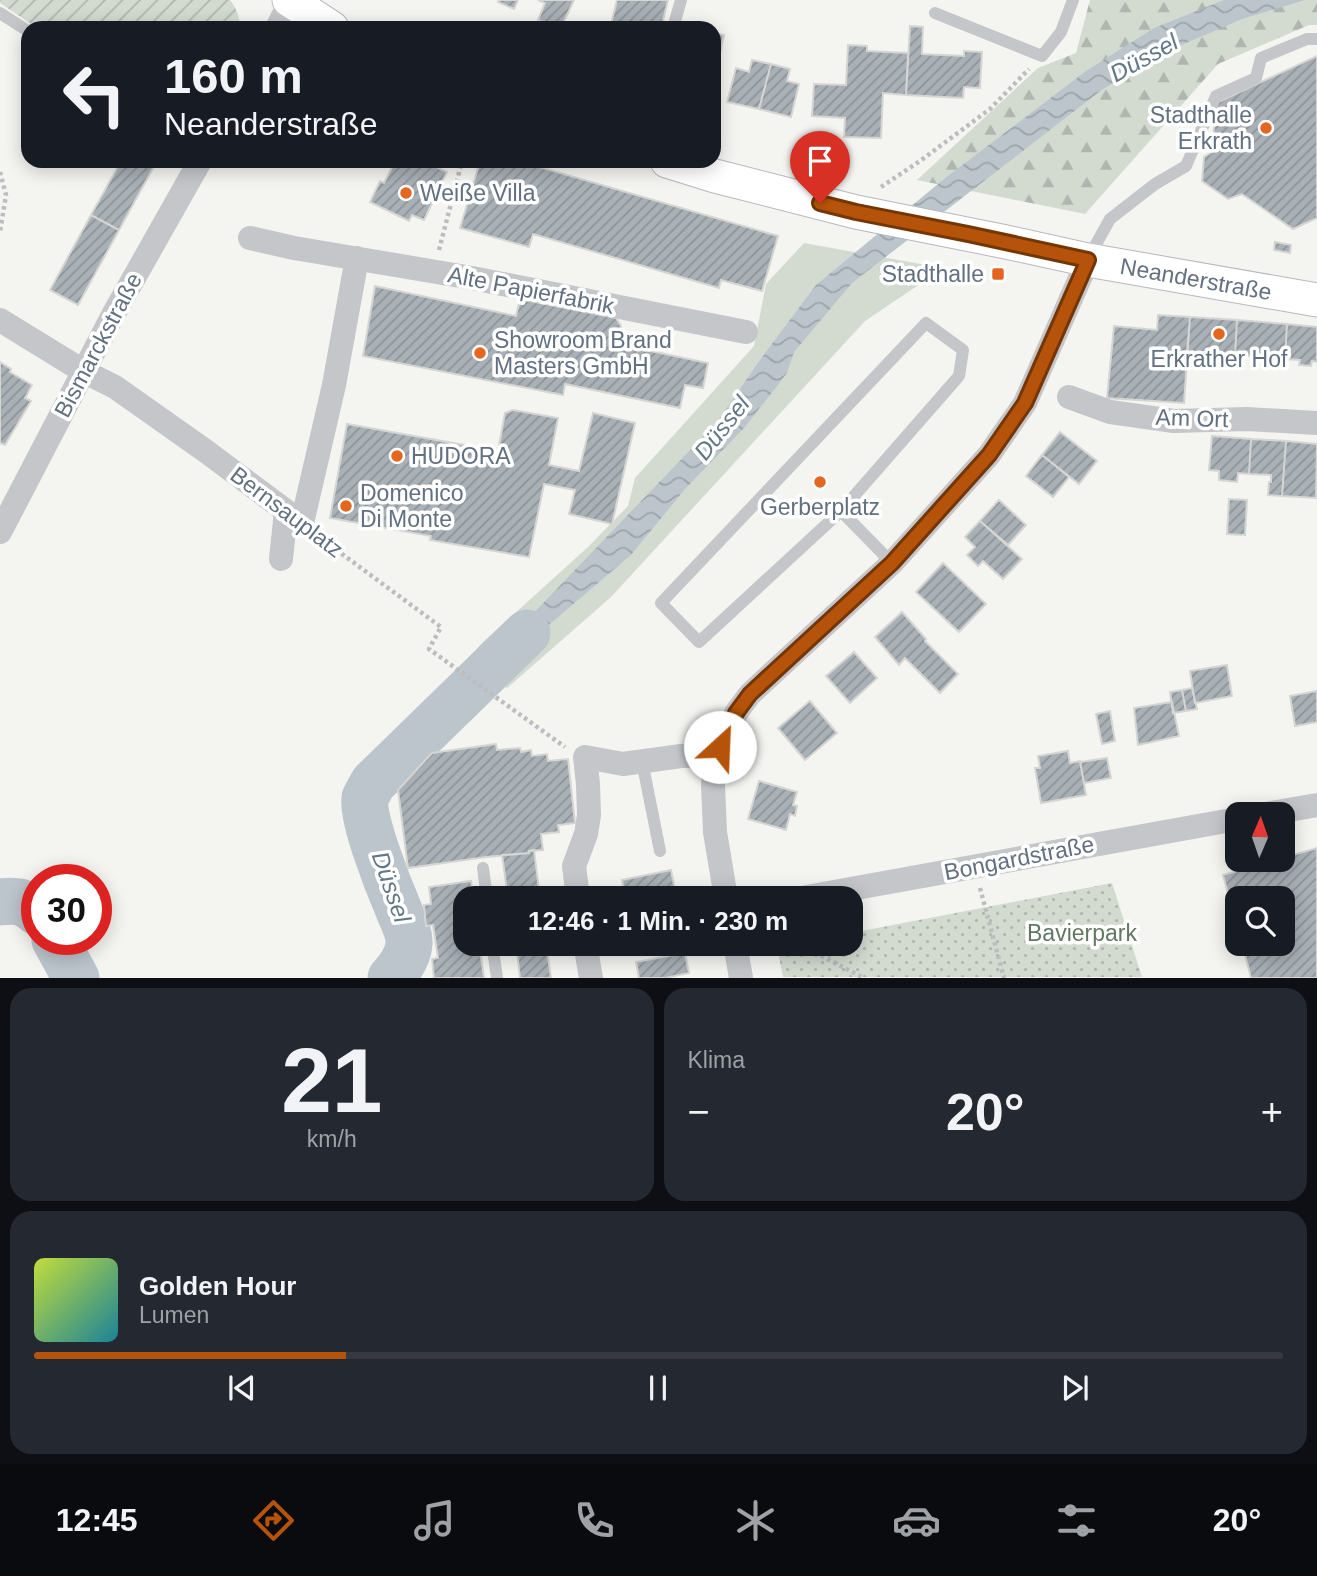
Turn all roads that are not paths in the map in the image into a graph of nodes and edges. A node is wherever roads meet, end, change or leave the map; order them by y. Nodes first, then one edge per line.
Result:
1 (681, 0) edge
2 (1073, 0) edge
3 (287, 7) edge
4 (935, 12) dead end
5 (0, 13) edge
6 (317, 21) edge
7 (675, 21) edge
8 (21, 26) edge
9 (1317, 39) edge
10 (197, 168) edge
11 (689, 168) edge
12 (250, 238) dead end
13 (356, 258) junction
14 (1088, 260) junction
15 (1317, 300) edge
16 (0, 320) edge
17 (746, 332) dead end
18 (83, 371) junction
19 (1069, 397) dead end
20 (1317, 423) edge
21 (841, 510) junction
22 (294, 517) junction
23 (0, 532) edge
24 (281, 559) dead end
25 (892, 563) junction
26 (715, 760) junction
27 (642, 761) junction
28 (1317, 805) edge
29 (1295, 809) edge
30 (1225, 821) edge
31 (660, 851) dead end
32 (483, 868) dead end
33 (485, 886) edge
34 (576, 886) edge
35 (724, 886) edge
36 (863, 887) edge
37 (493, 956) edge
38 (587, 956) edge
39 (737, 956) edge
40 (496, 978) edge
41 (591, 978) edge
42 (741, 978) edge

1 - 7 lane
2 - 4 lane
3 - 6 main road
5 - 8 lane
9 - 14 lane
10 - 18 street, Bismarckstraße
11 - 14 main road, Neanderstraße
12 - 13 street, Alte Papierfabrik
13 - 17 street, Alte Papierfabrik
13 - 22 street
14 - 15 main road, Neanderstraße
14 - 25 street
16 - 18 street, Bernsauplatz
18 - 22 street, Bernsauplatz
18 - 23 street, Bismarckstraße
19 - 20 street, Am Ort
21 - 21 lane
21 - 25 lane
22 - 24 street
25 - 26 street
26 - 27 street
26 - 35 street
27 - 31 lane
27 - 34 street
28 - 29 street
30 - 36 street, Bongardstraße
32 - 33 lane
37 - 40 lane
38 - 41 street
39 - 42 street

